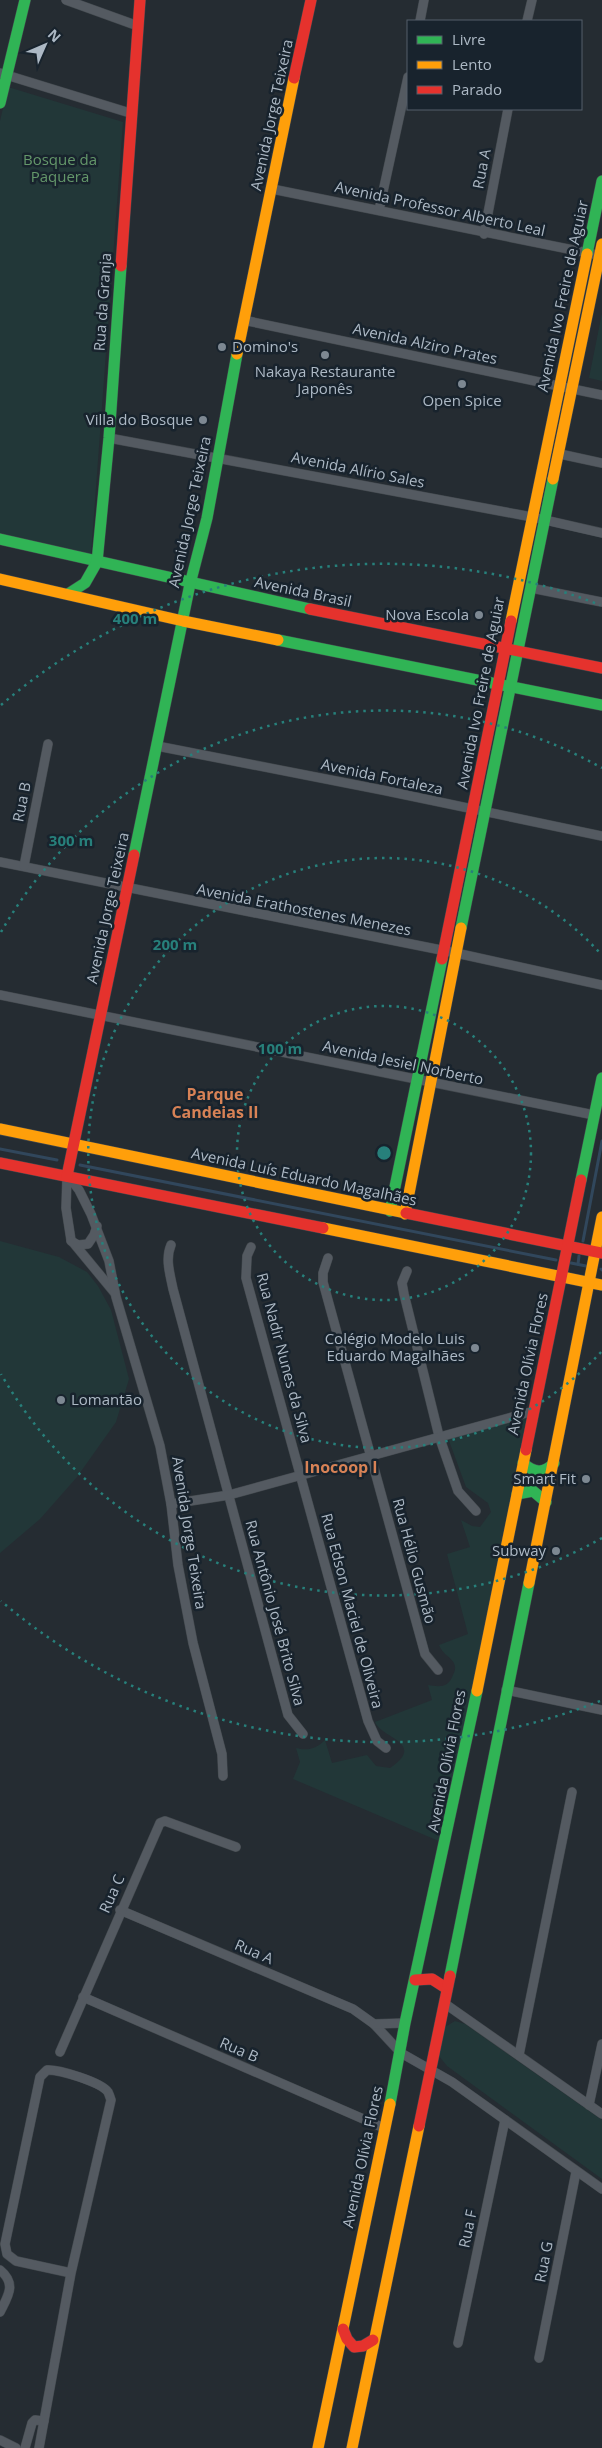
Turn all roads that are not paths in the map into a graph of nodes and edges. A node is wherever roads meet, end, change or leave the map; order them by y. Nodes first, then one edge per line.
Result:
1 (25, 0) edge
2 (66, 0) edge
3 (140, 0) edge
4 (311, 0) edge
5 (424, 0) edge
6 (532, 0) edge
7 (420, 20) edge
8 (527, 20) edge
9 (138, 26) junction
10 (4, 74) edge
11 (407, 82) edge
12 (0, 103) edge
13 (508, 110) edge
14 (130, 113) junction
15 (602, 181) edge
16 (272, 189) junction
17 (379, 210) junction
18 (484, 234) junction
19 (602, 244) edge
20 (587, 253) junction
21 (601, 256) edge
22 (243, 320) junction
23 (560, 386) junction
24 (573, 389) junction
25 (602, 395) edge
26 (109, 438) junction
27 (560, 454) junction
28 (218, 457) junction
29 (602, 463) edge
30 (532, 517) junction
31 (546, 520) junction
32 (602, 533) edge
33 (0, 539) edge
34 (97, 562) junction
35 (0, 579) edge
36 (191, 581) junction
37 (531, 588) junction
38 (68, 594) junction
39 (602, 602) edge
40 (183, 621) junction
41 (512, 649) junction
42 (602, 668) edge
43 (505, 687) junction
44 (602, 705) edge
45 (48, 744) dead end
46 (157, 746) junction
47 (473, 809) junction
48 (486, 812) junction
49 (602, 836) edge
50 (0, 862) edge
51 (24, 866) junction
52 (127, 888) junction
53 (442, 951) junction
54 (456, 953) junction
55 (602, 985) edge
56 (0, 995) edge
57 (101, 1016) junction
58 (416, 1078) junction
59 (602, 1078) edge
60 (432, 1082) junction
61 (594, 1115) junction
62 (0, 1129) edge
63 (72, 1144) junction
64 (0, 1163) edge
65 (67, 1179) junction
66 (390, 1211) junction
67 (405, 1214) junction
68 (602, 1217) edge
69 (97, 1226) junction
70 (71, 1240) junction
71 (172, 1245) dead end
72 (251, 1247) dead end
73 (568, 1247) junction
74 (599, 1252) edge
75 (328, 1258) dead end
76 (407, 1271) dead end
77 (562, 1277) junction
78 (589, 1282) junction
79 (602, 1285) edge
80 (116, 1297) junction
81 (534, 1411) junction
82 (439, 1436) junction
83 (371, 1455) junction
84 (523, 1463) junction
85 (554, 1463) junction
86 (300, 1476) junction
87 (517, 1494) junction
88 (229, 1495) junction
89 (546, 1502) junction
90 (170, 1504) junction
91 (476, 1511) dead end
92 (438, 1670) dead end
93 (506, 1690) junction
94 (602, 1710) edge
95 (303, 1734) dead end
96 (386, 1748) dead end
97 (223, 1776) dead end
98 (572, 1792) dead end
99 (236, 1848) dead end
100 (120, 1910) junction
101 (415, 1980) junction
102 (446, 1988) junction
103 (83, 1997) junction
104 (444, 2003) junction
105 (405, 2023) junction
106 (374, 2024) junction
107 (602, 2044) edge
108 (60, 2052) dead end
109 (401, 2053) junction
110 (519, 2055) junction
111 (431, 2070) junction
112 (590, 2105) junction
113 (602, 2114) edge
114 (505, 2120) junction
115 (384, 2128) junction
116 (576, 2172) junction
117 (602, 2190) edge
118 (0, 2270) edge
119 (71, 2273) junction
120 (0, 2312) edge
121 (343, 2329) junction
122 (373, 2340) junction
123 (458, 2343) dead end
124 (539, 2358) dead end
125 (44, 2421) junction
126 (0, 2440) edge
127 (16, 2448) edge
128 (25, 2448) edge
129 (39, 2448) edge
130 (318, 2448) edge
131 (352, 2448) edge

1 - 10 main road
2 - 9 street
3 - 9 main road, Rua da Granja
4 - 16 main road, Avenida Jorge Teixeira
5 - 7 street
6 - 8 street
9 - 14 main road, Rua da Granja
10 - 12 main road
10 - 14 street
11 - 17 street
13 - 18 street, Rua A
14 - 26 main road, Rua da Granja
15 - 20 main road, Avenida Ivo Freire de Aguiar
16 - 17 street, Avenida Professor Alberto Leal
16 - 22 main road, Avenida Jorge Teixeira
17 - 18 street, Avenida Professor Alberto Leal
18 - 20 street, Avenida Professor Alberto Leal
19 - 21 main road, Avenida Ivo Freire de Aguiar
20 - 21 street, Avenida Professor Alberto Leal
20 - 23 main road, Avenida Ivo Freire de Aguiar
21 - 24 main road, Avenida Ivo Freire de Aguiar
22 - 23 street, Avenida Alziro Prates
22 - 28 main road, Avenida Jorge Teixeira
23 - 24 street, Avenida Alziro Prates
23 - 30 main road, Avenida Ivo Freire de Aguiar
24 - 25 street, Avenida Alziro Prates
24 - 27 main road, Avenida Ivo Freire de Aguiar
26 - 28 street, Avenida Alírio Sales
26 - 34 main road, Rua da Granja
27 - 29 street
27 - 31 main road, Avenida Ivo Freire de Aguiar
28 - 30 street, Avenida Alírio Sales
28 - 36 main road, Avenida Jorge Teixeira
30 - 31 street, Avenida Alírio Sales
30 - 41 main road, Avenida Ivo Freire de Aguiar
31 - 32 street, Avenida Alírio Sales
31 - 37 main road, Avenida Ivo Freire de Aguiar
33 - 34 main road, Avenida Brasil
34 - 36 main road, Avenida Brasil
34 - 38 main road, Rua da Granja
35 - 38 main road
36 - 40 main road, Avenida Jorge Teixeira
36 - 41 main road, Avenida Brasil
37 - 39 street
37 - 41 main road, Avenida Ivo Freire de Aguiar
38 - 40 main road
40 - 43 main road
40 - 46 main road, Avenida Jorge Teixeira
41 - 42 main road, Avenida Brasil
41 - 43 main road, Avenida Ivo Freire de Aguiar
43 - 44 main road
43 - 47 main road, Avenida Ivo Freire de Aguiar
43 - 48 main road, Avenida Ivo Freire de Aguiar
45 - 51 street, Rua B
46 - 47 street, Avenida Fortaleza
46 - 52 main road, Avenida Jorge Teixeira
47 - 48 street, Avenida Fortaleza
47 - 53 main road, Avenida Ivo Freire de Aguiar
48 - 49 street, Avenida Fortaleza
48 - 54 main road, Avenida Ivo Freire de Aguiar
50 - 51 street, Avenida Erathostenes Menezes
51 - 52 street, Avenida Erathostenes Menezes
52 - 53 street, Avenida Erathostenes Menezes
52 - 57 main road, Avenida Jorge Teixeira
53 - 54 street, Avenida Erathostenes Menezes
53 - 58 main road, Avenida Ivo Freire de Aguiar
54 - 55 street, Avenida Erathostenes Menezes
54 - 60 main road, Avenida Ivo Freire de Aguiar
56 - 57 street, Avenida Jesiel Norberto
57 - 58 street, Avenida Jesiel Norberto
57 - 63 main road, Avenida Jorge Teixeira
58 - 60 street, Avenida Jesiel Norberto
58 - 66 main road, Avenida Ivo Freire de Aguiar
59 - 61 main road, Avenida Olívia Flores
60 - 61 street, Avenida Jesiel Norberto
60 - 67 main road, Avenida Ivo Freire de Aguiar
61 - 73 main road, Avenida Olívia Flores
62 - 63 main road, Avenida Luís Eduardo Magalhães
63 - 65 main road, Avenida Jorge Teixeira
63 - 66 main road, Avenida Luís Eduardo Magalhães
64 - 65 main road
65 - 69 street, Avenida Jorge Teixeira
65 - 70 street, Avenida Jorge Teixeira
65 - 77 main road
66 - 67 main road, Avenida Luís Eduardo Magalhães
67 - 73 main road, Avenida Luís Eduardo Magalhães
68 - 74 main road
69 - 70 street
69 - 80 street, Avenida Jorge Teixeira
70 - 80 street, Avenida Jorge Teixeira
71 - 88 street, Rua Antônio José Brito Silva
72 - 86 street, Rua Nadir Nunes da Silva
73 - 74 main road, Avenida Luís Eduardo Magalhães
73 - 77 main road, Avenida Olívia Flores
74 - 78 main road
75 - 83 street, Rua Hélio Gusmão
76 - 82 street
77 - 78 main road
77 - 81 main road, Avenida Olívia Flores
78 - 79 main road
78 - 85 main road
80 - 90 street, Avenida Jorge Teixeira
81 - 82 street
81 - 84 main road, Avenida Olívia Flores
82 - 83 street
82 - 91 street
83 - 86 street
83 - 92 street, Rua Hélio Gusmão
84 - 85 main road
84 - 87 main road, Avenida Olívia Flores
85 - 89 main road
86 - 88 street
86 - 96 street, Rua Edson Maciel de Oliveira
87 - 89 main road
87 - 101 main road, Avenida Olívia Flores
88 - 90 street
88 - 95 street, Rua Antônio José Brito Silva
89 - 93 main road
90 - 97 street, Avenida Jorge Teixeira
93 - 94 street
93 - 102 main road
98 - 110 street
99 - 100 street, Rua C
100 - 103 street, Rua C
100 - 106 street, Rua A
101 - 102 main road
101 - 105 main road, Avenida Olívia Flores
102 - 104 main road
103 - 108 street, Rua C
103 - 115 street, Rua B
104 - 110 street
104 - 111 main road
105 - 106 street
105 - 109 main road, Avenida Olívia Flores
106 - 109 street, Rua A
107 - 112 street
109 - 111 street, Rua A
109 - 115 main road, Avenida Olívia Flores
110 - 112 street
111 - 114 street, Rua A
111 - 122 main road
112 - 113 street
114 - 116 street, Rua A
114 - 123 street, Rua F
115 - 121 main road, Avenida Olívia Flores
116 - 117 street, Rua A
116 - 124 street, Rua G
118 - 120 street
119 - 119 street
119 - 125 street
121 - 122 main road
121 - 130 main road, Avenida Olívia Flores
122 - 131 main road
125 - 128 street
125 - 129 street
126 - 127 street

